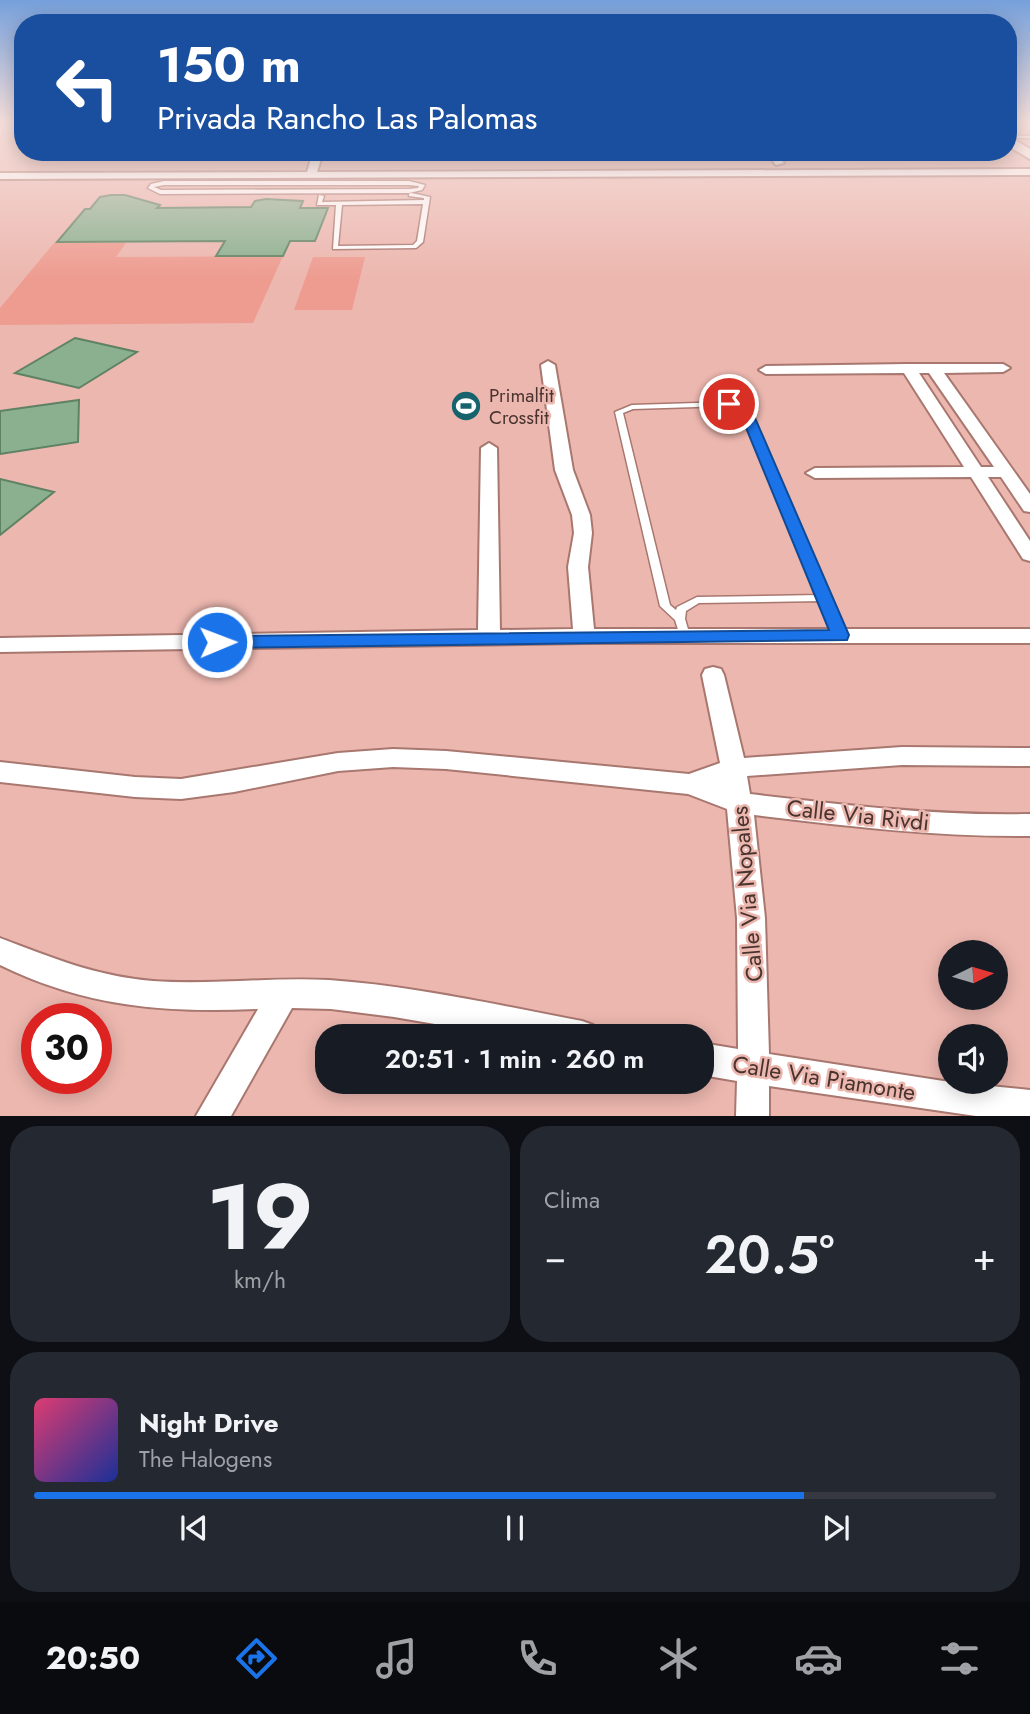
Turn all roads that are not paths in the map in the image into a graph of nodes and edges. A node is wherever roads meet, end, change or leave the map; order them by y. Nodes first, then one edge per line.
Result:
1 (531, 174) edge
2 (311, 175) joint
3 (1, 177) edge
4 (281, 179) junction
5 (276, 191) junction
6 (322, 194) junction
7 (426, 202) junction
8 (339, 204) junction
9 (548, 365) dead end
10 (908, 368) junction
11 (933, 368) junction
12 (1003, 368) dead end
13 (766, 370) dead end
14 (489, 448) dead end
15 (1006, 472) junction
16 (815, 473) dead end
17 (978, 473) junction
18 (1030, 507) edge
19 (1030, 555) edge
20 (826, 598) junction
21 (682, 627) junction
22 (841, 635) junction
23 (584, 636) junction
24 (1030, 636) edge
25 (489, 639) junction
26 (0, 645) edge
27 (713, 675) dead end
28 (1030, 757) edge
29 (734, 768) junction
30 (0, 772) edge
31 (690, 784) junction
32 (740, 803) junction
33 (1030, 825) edge
34 (0, 951) edge
35 (285, 992) junction
36 (518, 1024) edge
37 (714, 1061) edge
38 (754, 1068) junction
39 (1030, 1105) edge
40 (212, 1115) edge
41 (752, 1115) edge

1 - 2 street
2 - 4 street
3 - 4 street
4 - 5 lane
4 - 5 lane
4 - 6 lane
5 - 6 lane
6 - 7 lane
6 - 8 lane
7 - 8 lane
7 - 8 lane
9 - 23 street
10 - 11 street
10 - 13 street
10 - 17 street
11 - 12 street
11 - 15 street
14 - 25 street
15 - 17 street
15 - 18 street
16 - 17 street
17 - 19 street
20 - 21 lane
20 - 21 lane
20 - 22 lane
21 - 22 street
21 - 23 street
22 - 24 street
23 - 25 street
25 - 26 street
27 - 29 street, Calle Via Nopales
28 - 29 street, Calle Via Rivdi
29 - 31 street, Calle Via Rivdi
29 - 32 street, Calle Via Nopales
30 - 31 street, Calle Via Rivdi
31 - 32 street, Calle Via Rivdi
32 - 33 street, Calle Via Rivdi
32 - 38 street, Calle Via Nopales
34 - 35 street
35 - 36 street
35 - 40 street
37 - 38 street, Calle Via Piamonte
38 - 39 street, Calle Via Piamonte
38 - 41 street, Calle Via Nopales

